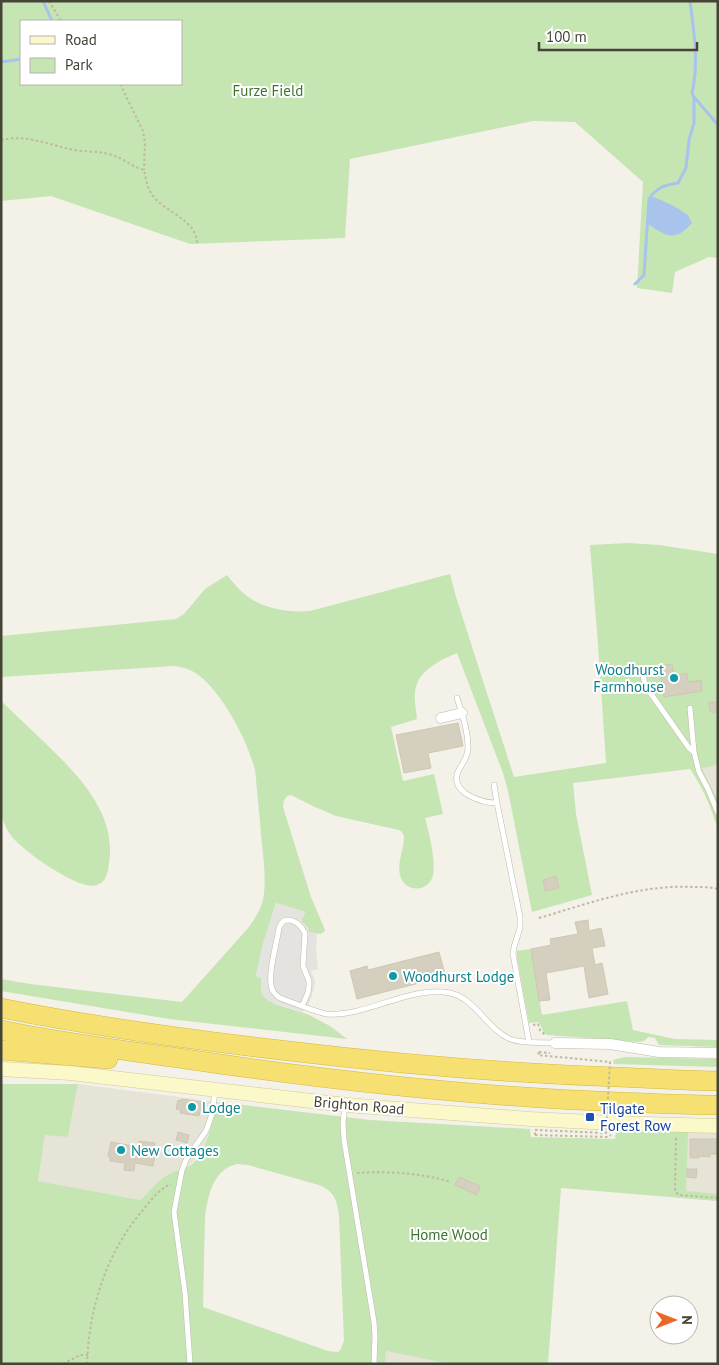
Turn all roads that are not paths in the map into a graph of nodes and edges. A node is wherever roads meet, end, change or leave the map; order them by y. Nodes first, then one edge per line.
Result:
1 (643, 675) dead end
2 (457, 698) dead end
3 (690, 708) dead end
4 (462, 713) junction
5 (441, 718) dead end
6 (694, 752) junction
7 (494, 785) dead end
8 (497, 803) junction
9 (718, 813) edge
10 (302, 1006) junction
11 (1, 1008) edge
12 (1, 1030) edge
13 (529, 1042) junction
14 (558, 1043) joint
15 (1, 1050) edge
16 (718, 1053) edge
17 (1, 1069) edge
18 (254, 1069) junction
19 (718, 1081) edge
20 (216, 1089) junction
21 (346, 1105) junction
22 (718, 1105) edge
23 (718, 1126) edge
24 (190, 1364) edge
25 (374, 1364) edge

1 - 6 lane
2 - 4 lane
3 - 6 lane
4 - 5 street
4 - 8 lane
6 - 9 lane
7 - 8 lane
8 - 13 lane
10 - 10 lane
10 - 13 lane
11 - 19 highway
12 - 18 highway
13 - 14 lane
14 - 16 street
15 - 18 highway
17 - 20 street, Brighton Road
18 - 22 highway
20 - 21 street, Brighton Road
20 - 24 lane
21 - 23 street, Brighton Road
21 - 25 lane

